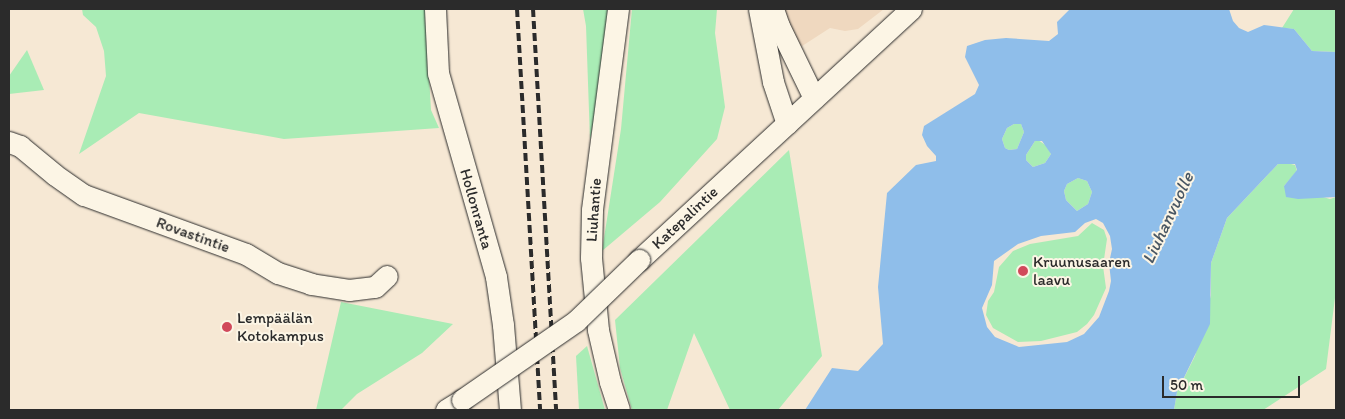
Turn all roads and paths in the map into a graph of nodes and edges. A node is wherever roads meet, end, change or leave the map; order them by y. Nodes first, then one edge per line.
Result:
1 (435, 9) edge
2 (618, 9) edge
3 (759, 9) edge
4 (773, 9) edge
5 (911, 9) edge
6 (814, 98) junction
7 (787, 124) junction
8 (9, 142) edge
9 (387, 276) dead end
10 (454, 405) edge
11 (510, 410) edge
12 (619, 410) edge

1 - 11 street, Hollonranta
2 - 12 street, Liuhantie
3 - 7 street
4 - 6 street
5 - 6 street, Katepalintie
6 - 7 street, Katepalintie
7 - 10 street, Katepalintie, bridge
8 - 9 street, Rovastintie

